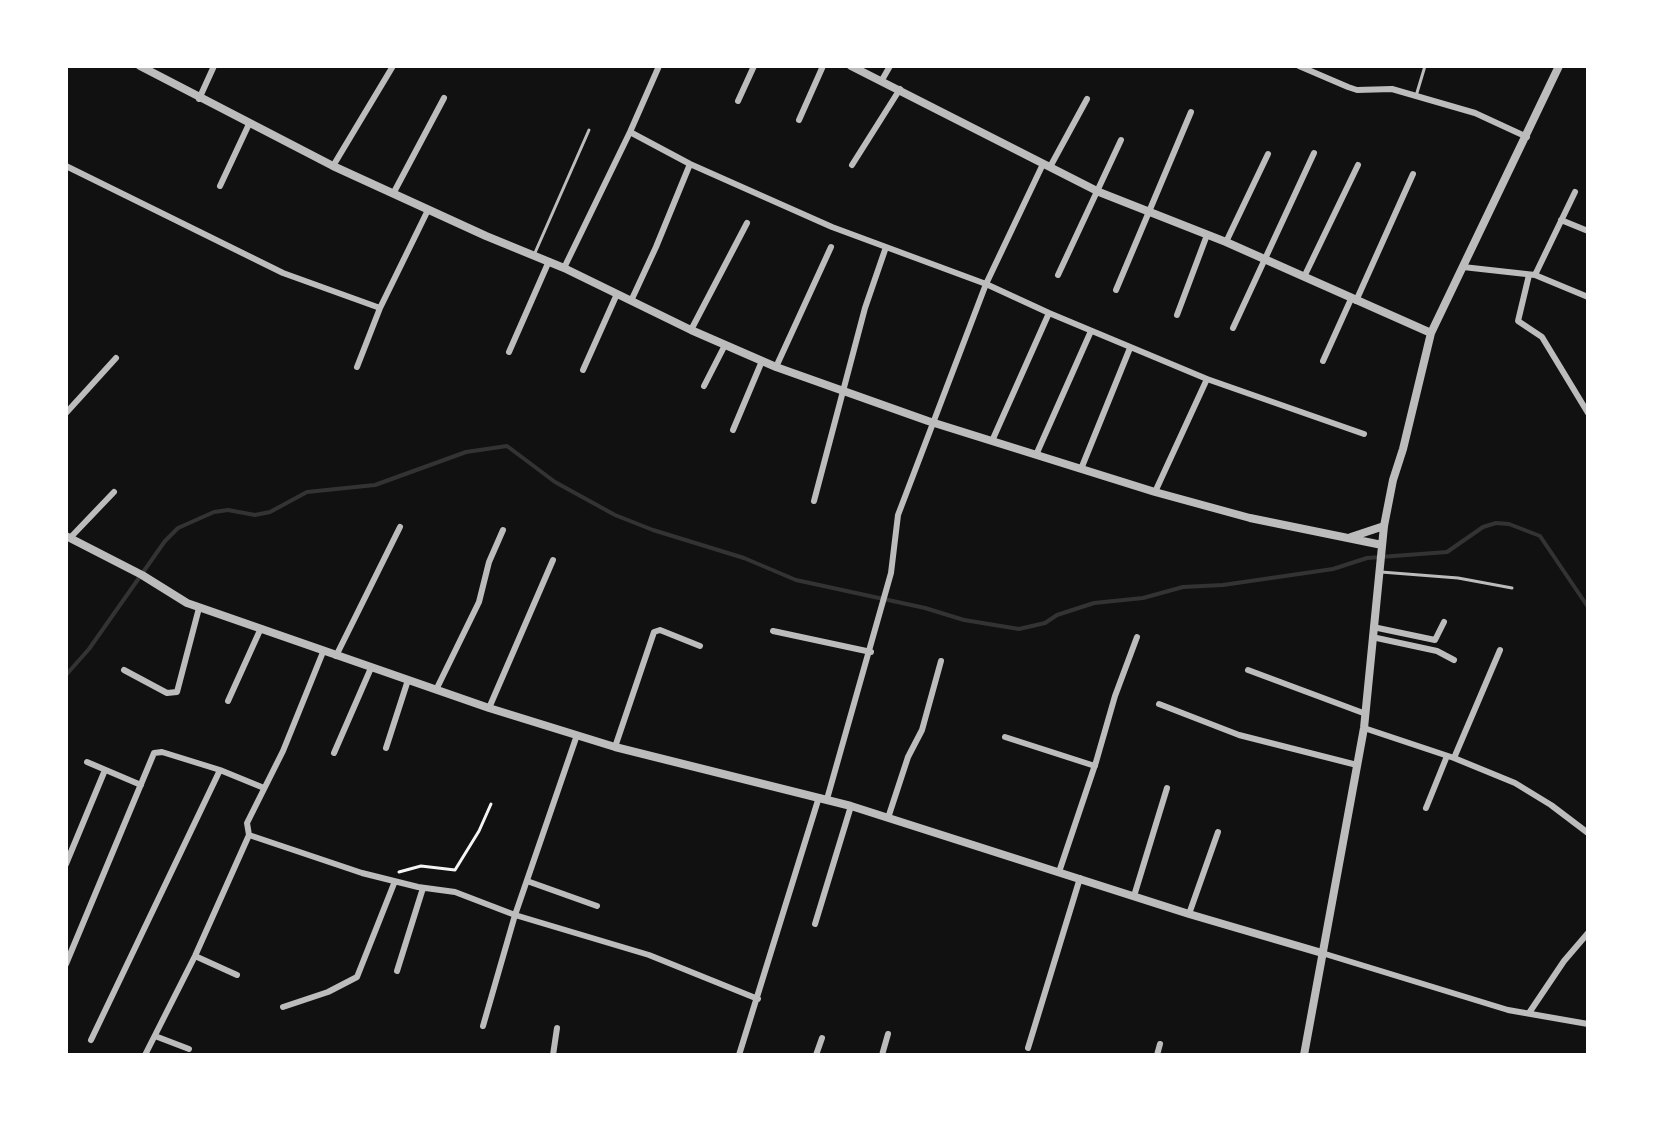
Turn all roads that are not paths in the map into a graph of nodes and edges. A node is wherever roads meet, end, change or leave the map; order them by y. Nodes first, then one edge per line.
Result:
1 (140, 66) edge
2 (214, 66) edge
3 (393, 66) edge
4 (659, 66) edge
5 (754, 66) edge
6 (823, 66) edge
7 (851, 66) edge
8 (890, 66) edge
9 (1299, 66) edge
10 (1425, 66) edge
11 (1559, 66) edge
12 (153, 69) edge
13 (882, 80) junction
14 (900, 89) junction
15 (1416, 96) junction
16 (444, 98) dead end
17 (199, 99) junction
18 (1087, 99) dead end
19 (738, 101) dead end
20 (1191, 112) dead end
21 (799, 120) dead end
22 (249, 124) junction
23 (589, 130) dead end
24 (630, 132) junction
25 (1527, 137) junction
26 (1121, 140) dead end
27 (1314, 153) dead end
28 (1268, 154) dead end
29 (690, 164) junction
30 (852, 165) dead end
31 (1358, 165) dead end
32 (66, 166) edge
33 (333, 166) junction
34 (1046, 166) junction
35 (1413, 174) dead end
36 (220, 186) dead end
37 (1099, 192) junction
38 (1575, 192) dead end
39 (393, 194) junction
40 (428, 210) junction
41 (1148, 211) junction
42 (1561, 220) junction
43 (747, 223) dead end
44 (1588, 231) edge
45 (1207, 235) junction
46 (1226, 242) junction
47 (831, 247) dead end
48 (886, 247) junction
49 (534, 255) junction
50 (1265, 260) junction
51 (549, 261) junction
52 (1463, 267) junction
53 (564, 268) junction
54 (1058, 275) dead end
55 (1532, 275) junction
56 (1304, 277) junction
57 (986, 284) junction
58 (1116, 290) dead end
59 (617, 294) junction
60 (1588, 297) edge
61 (1354, 300) junction
62 (631, 301) junction
63 (380, 308) junction
64 (1049, 313) junction
65 (1177, 315) dead end
66 (1233, 328) dead end
67 (691, 330) junction
68 (1091, 331) junction
69 (1431, 333) junction
70 (725, 345) junction
71 (1130, 348) junction
72 (509, 352) dead end
73 (116, 358) dead end
74 (762, 361) junction
75 (1323, 361) dead end
76 (357, 367) dead end
77 (776, 367) junction
78 (583, 370) dead end
79 (1207, 379) junction
80 (704, 386) dead end
81 (842, 391) junction
82 (66, 413) edge
83 (1588, 413) edge
84 (933, 423) junction
85 (733, 430) dead end
86 (1364, 434) dead end
87 (992, 441) junction
88 (1036, 455) junction
89 (1081, 469) junction
90 (114, 492) dead end
91 (1155, 492) junction
92 (814, 501) dead end
93 (1384, 526) junction
94 (400, 527) dead end
95 (503, 530) dead end
96 (68, 537) edge
97 (1346, 538) junction
98 (1381, 548) junction
99 (553, 560) dead end
100 (1380, 571) junction
101 (1512, 588) dead end
102 (199, 608) junction
103 (1444, 622) dead end
104 (261, 628) junction
105 (773, 631) dead end
106 (1372, 632) junction
107 (1137, 637) dead end
108 (700, 646) dead end
109 (1500, 650) dead end
110 (323, 652) junction
111 (871, 652) junction
112 (336, 656) junction
113 (1454, 660) dead end
114 (941, 661) dead end
115 (371, 668) junction
116 (124, 670) dead end
117 (1248, 670) dead end
118 (408, 680) junction
119 (436, 690) junction
120 (228, 701) dead end
121 (1159, 704) dead end
122 (489, 708) junction
123 (1366, 714) junction
124 (1364, 728) junction
125 (577, 735) junction
126 (1005, 737) dead end
127 (615, 747) junction
128 (386, 748) dead end
129 (334, 753) dead end
130 (1451, 757) junction
131 (87, 762) dead end
132 (1357, 765) junction
133 (1095, 766) junction
134 (105, 770) junction
135 (220, 770) junction
136 (141, 785) junction
137 (264, 788) junction
138 (1167, 788) dead end
139 (823, 798) junction
140 (851, 806) junction
141 (1426, 808) dead end
142 (888, 818) junction
143 (1218, 832) dead end
144 (1588, 833) edge
145 (249, 835) junction
146 (66, 864) edge
147 (1059, 872) junction
148 (1080, 878) junction
149 (395, 881) junction
150 (527, 881) junction
151 (423, 888) junction
152 (1134, 896) junction
153 (597, 906) dead end
154 (1189, 914) junction
155 (515, 915) junction
156 (815, 924) dead end
157 (1588, 933) edge
158 (1322, 953) junction
159 (195, 956) junction
160 (67, 960) edge
161 (397, 971) dead end
162 (237, 975) dead end
163 (758, 999) junction
164 (283, 1007) dead end
165 (1529, 1013) junction
166 (1588, 1024) edge
167 (483, 1026) dead end
168 (557, 1028) dead end
169 (888, 1034) dead end
170 (155, 1036) junction
171 (822, 1038) dead end
172 (91, 1040) dead end
173 (1160, 1044) dead end
174 (1028, 1048) dead end
175 (189, 1049) dead end
176 (145, 1055) edge
177 (553, 1055) edge
178 (739, 1055) edge
179 (816, 1055) edge
180 (882, 1055) edge
181 (1157, 1055) edge
182 (1304, 1055) edge

1 - 12 street
2 - 17 street
3 - 33 street
4 - 24 street
5 - 19 street
6 - 21 street
7 - 13 street
8 - 13 street
9 - 15 street
10 - 15 lane
11 - 25 street
12 - 17 street
13 - 14 street
14 - 30 street
14 - 34 street
15 - 25 street
16 - 39 street
17 - 22 street
18 - 34 street
20 - 41 street
22 - 33 street
22 - 36 street
23 - 49 lane
24 - 29 street
24 - 53 street
25 - 52 street
26 - 37 street
27 - 50 street
28 - 46 street
29 - 48 street
29 - 62 street
31 - 56 street
32 - 63 street
33 - 39 street
34 - 37 street
34 - 57 street
35 - 61 street
37 - 41 street
37 - 54 street
38 - 42 street
39 - 40 street
40 - 49 street
40 - 63 street
41 - 45 street
41 - 58 street
42 - 44 street
42 - 55 street
43 - 67 street
45 - 46 street
45 - 65 street
46 - 50 street
47 - 77 street
48 - 57 street
48 - 81 street
49 - 51 street
50 - 56 street
50 - 66 street
51 - 53 street
51 - 72 street
52 - 55 street
52 - 69 street
53 - 59 street
55 - 60 street
55 - 83 street
56 - 61 street
57 - 64 street
57 - 84 street
59 - 62 street
59 - 78 street
61 - 69 street
61 - 75 street
62 - 67 street
63 - 76 street
64 - 68 street
64 - 87 street
67 - 70 street
68 - 71 street
68 - 88 street
69 - 93 street
70 - 74 street
70 - 80 street
71 - 79 street
71 - 89 street
73 - 82 street
74 - 77 street
74 - 85 street
77 - 81 street
79 - 86 street
79 - 91 street
81 - 84 street
81 - 92 street
84 - 87 street
84 - 111 street
87 - 88 street
88 - 89 street
89 - 91 street
90 - 96 street
91 - 97 street
93 - 97 street
93 - 98 street
94 - 112 street
95 - 119 street
96 - 102 street
97 - 98 street
98 - 100 street
99 - 122 street
100 - 101 lane
100 - 106 street
102 - 104 street
102 - 116 street
103 - 106 street
104 - 110 street
104 - 120 street
105 - 111 street
106 - 113 street
106 - 123 street
107 - 133 street
108 - 127 street
109 - 130 street
110 - 112 street
110 - 137 street
111 - 139 street
112 - 115 street
114 - 142 street
115 - 118 street
115 - 129 street
117 - 123 street
118 - 119 street
118 - 128 street
119 - 122 street
121 - 132 street
122 - 125 street
123 - 124 street
124 - 130 street
124 - 132 street
125 - 127 street
125 - 150 street
126 - 133 street
127 - 139 street
130 - 141 street
130 - 144 street
131 - 134 street
132 - 158 street
133 - 147 street
134 - 136 street
134 - 146 street
135 - 136 street
135 - 137 street
135 - 172 street
136 - 160 street
137 - 145 street
138 - 152 street
139 - 140 street
139 - 163 street
140 - 142 street
140 - 156 street
142 - 147 street
143 - 154 street
145 - 149 street
145 - 159 street
147 - 148 street
148 - 152 street
148 - 174 street
149 - 151 street
149 - 164 street
150 - 153 street
150 - 155 street
151 - 155 street
151 - 161 street
152 - 154 street
154 - 158 street
155 - 163 street
155 - 167 street
157 - 165 street
158 - 165 street
158 - 182 street
159 - 162 street
159 - 170 street
163 - 178 street
165 - 166 street
168 - 177 street
169 - 180 street
170 - 175 street
170 - 176 street
171 - 179 street
173 - 181 street

